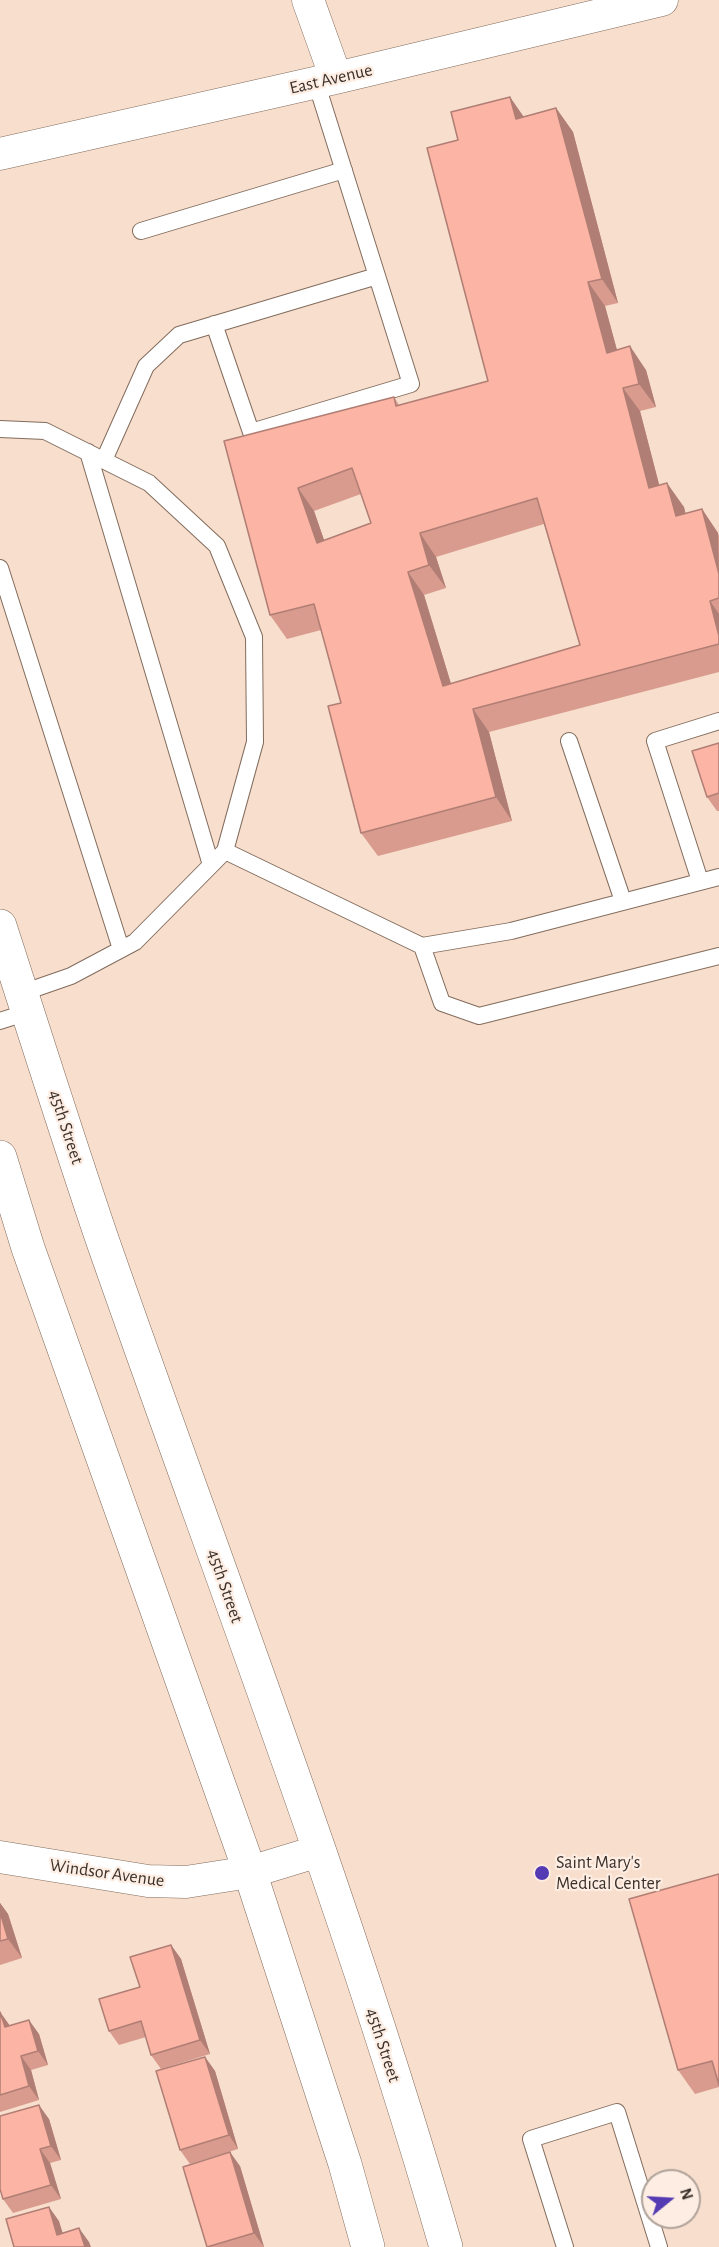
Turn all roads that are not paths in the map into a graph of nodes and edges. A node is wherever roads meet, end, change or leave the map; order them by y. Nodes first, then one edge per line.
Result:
1 (309, 0) edge
2 (662, 0) edge
3 (326, 80) junction
4 (0, 154) edge
5 (344, 170) junction
6 (141, 231) dead end
7 (377, 276) junction
8 (214, 324) junction
9 (0, 429) edge
10 (88, 452) junction
11 (104, 460) junction
12 (0, 568) edge
13 (719, 721) edge
14 (569, 741) dead end
15 (225, 851) junction
16 (211, 865) junction
17 (719, 877) edge
18 (700, 882) junction
19 (623, 901) junction
20 (0, 926) edge
21 (422, 946) junction
22 (121, 949) junction
23 (719, 956) edge
24 (17, 1009) edge
25 (0, 1157) edge
26 (319, 1851) junction
27 (0, 1857) edge
28 (250, 1872) junction
29 (368, 2247) edge
30 (446, 2247) edge
31 (565, 2247) edge
32 (659, 2247) edge

1 - 3 street
2 - 3 street, East Avenue
3 - 4 street, East Avenue
3 - 5 lane
5 - 6 lane
5 - 7 lane
7 - 8 lane
7 - 8 lane
8 - 11 lane
9 - 10 lane
10 - 11 lane
10 - 16 lane
11 - 15 lane
12 - 22 lane
13 - 18 lane
14 - 19 lane
15 - 16 lane
15 - 21 lane
16 - 22 lane
17 - 18 lane
18 - 19 lane
19 - 21 lane
20 - 24 main road, 45th Street
21 - 23 lane
22 - 24 lane
24 - 26 main road, 45th Street
25 - 28 main road
26 - 28 street, Windsor Avenue
26 - 30 main road, 45th Street
27 - 28 street, Windsor Avenue
28 - 29 main road
31 - 32 lane

